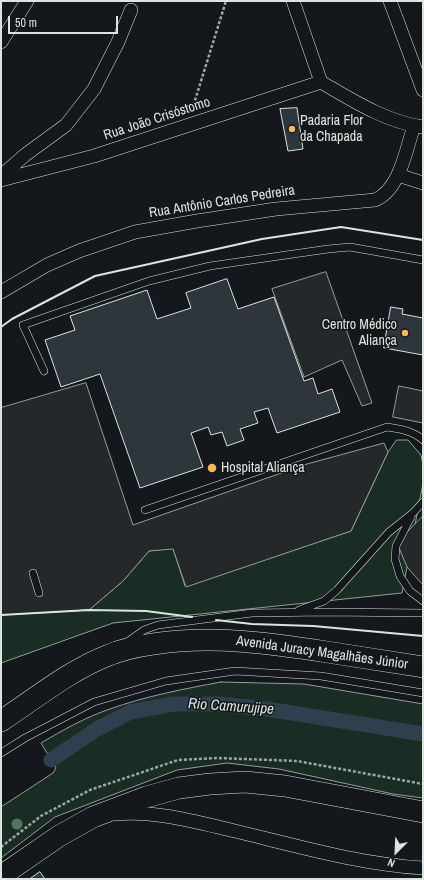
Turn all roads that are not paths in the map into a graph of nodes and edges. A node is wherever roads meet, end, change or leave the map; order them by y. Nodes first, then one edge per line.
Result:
1 (27, 1) edge
2 (293, 1) edge
3 (390, 1) edge
4 (132, 6) edge
5 (1, 42) edge
6 (321, 82) junction
7 (423, 90) edge
8 (418, 126) edge
9 (398, 175) junction
10 (1, 176) edge
11 (1, 180) edge
12 (423, 183) edge
13 (423, 260) edge
14 (1, 292) edge
15 (44, 371) dead end
16 (423, 440) edge
17 (423, 502) edge
18 (145, 510) dead end
19 (413, 513) junction
20 (33, 573) dead end
21 (38, 593) dead end
22 (423, 601) edge
23 (293, 612) junction
24 (423, 614) edge
25 (110, 654) junction
26 (423, 667) edge
27 (423, 693) edge
28 (1, 721) edge
29 (2, 752) edge
30 (423, 812) edge
31 (93, 817) junction
32 (423, 868) edge
33 (403, 873) edge
34 (1, 876) edge

1 - 5 street
2 - 6 street
3 - 7 street
4 - 10 street
6 - 8 street
6 - 11 street, Rua João Crisóstomo
8 - 9 street, Rua Antônio Carlos Pedreira
9 - 12 street
9 - 14 street, Rua Antônio Carlos Pedreira
13 - 15 lane
16 - 18 lane
17 - 19 lane
19 - 22 lane
19 - 23 lane
20 - 21 lane
23 - 24 lane
23 - 25 lane
25 - 26 main road, Avenida Juracy Magalhães Júnior
25 - 28 main road, Avenida Juracy Magalhães Júnior
27 - 29 lane
30 - 31 main road
31 - 33 street
31 - 34 main road
32 - 33 street

